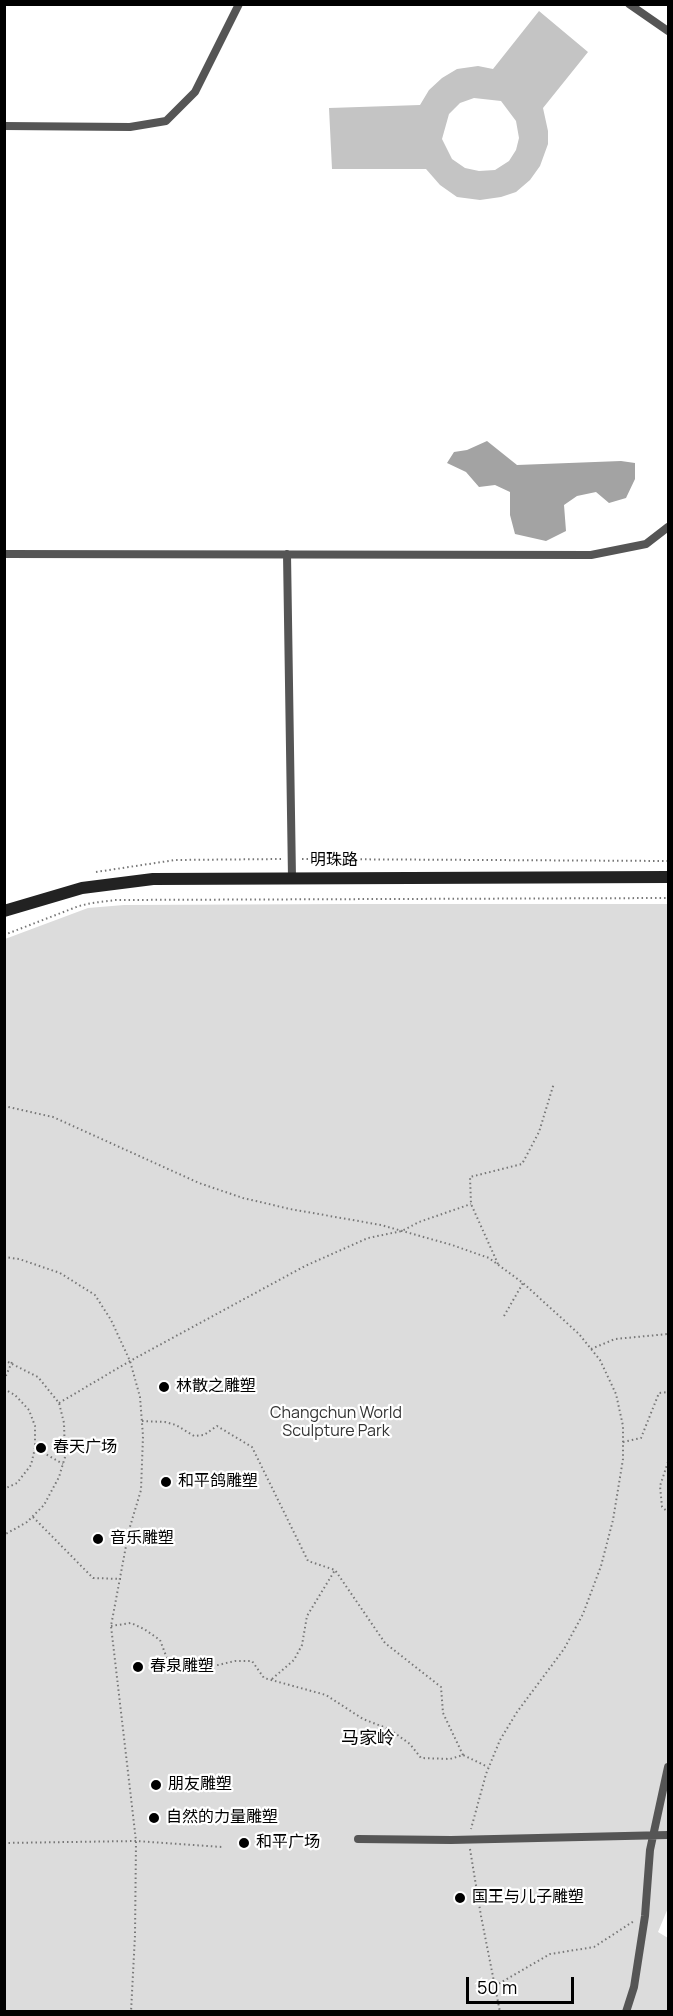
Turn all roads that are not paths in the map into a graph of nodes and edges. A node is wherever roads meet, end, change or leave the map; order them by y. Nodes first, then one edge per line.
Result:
1 (239, 4) edge
2 (629, 4) edge
3 (647, 4) edge
4 (640, 13) junction
5 (669, 31) edge
6 (4, 126) edge
7 (669, 527) edge
8 (4, 554) edge
9 (287, 554) junction
10 (669, 877) edge
11 (292, 878) junction
12 (4, 911) edge
13 (669, 1767) edge
14 (669, 1835) edge
15 (653, 1837) junction
16 (358, 1839) dead end
17 (626, 2012) edge

1 - 6 lane
2 - 4 lane
3 - 4 lane
4 - 5 lane
7 - 9 lane
8 - 9 lane
9 - 11 lane
10 - 11 street, 明珠路
11 - 12 street, 明珠路
13 - 15 lane
14 - 15 lane
15 - 16 lane
15 - 17 lane

